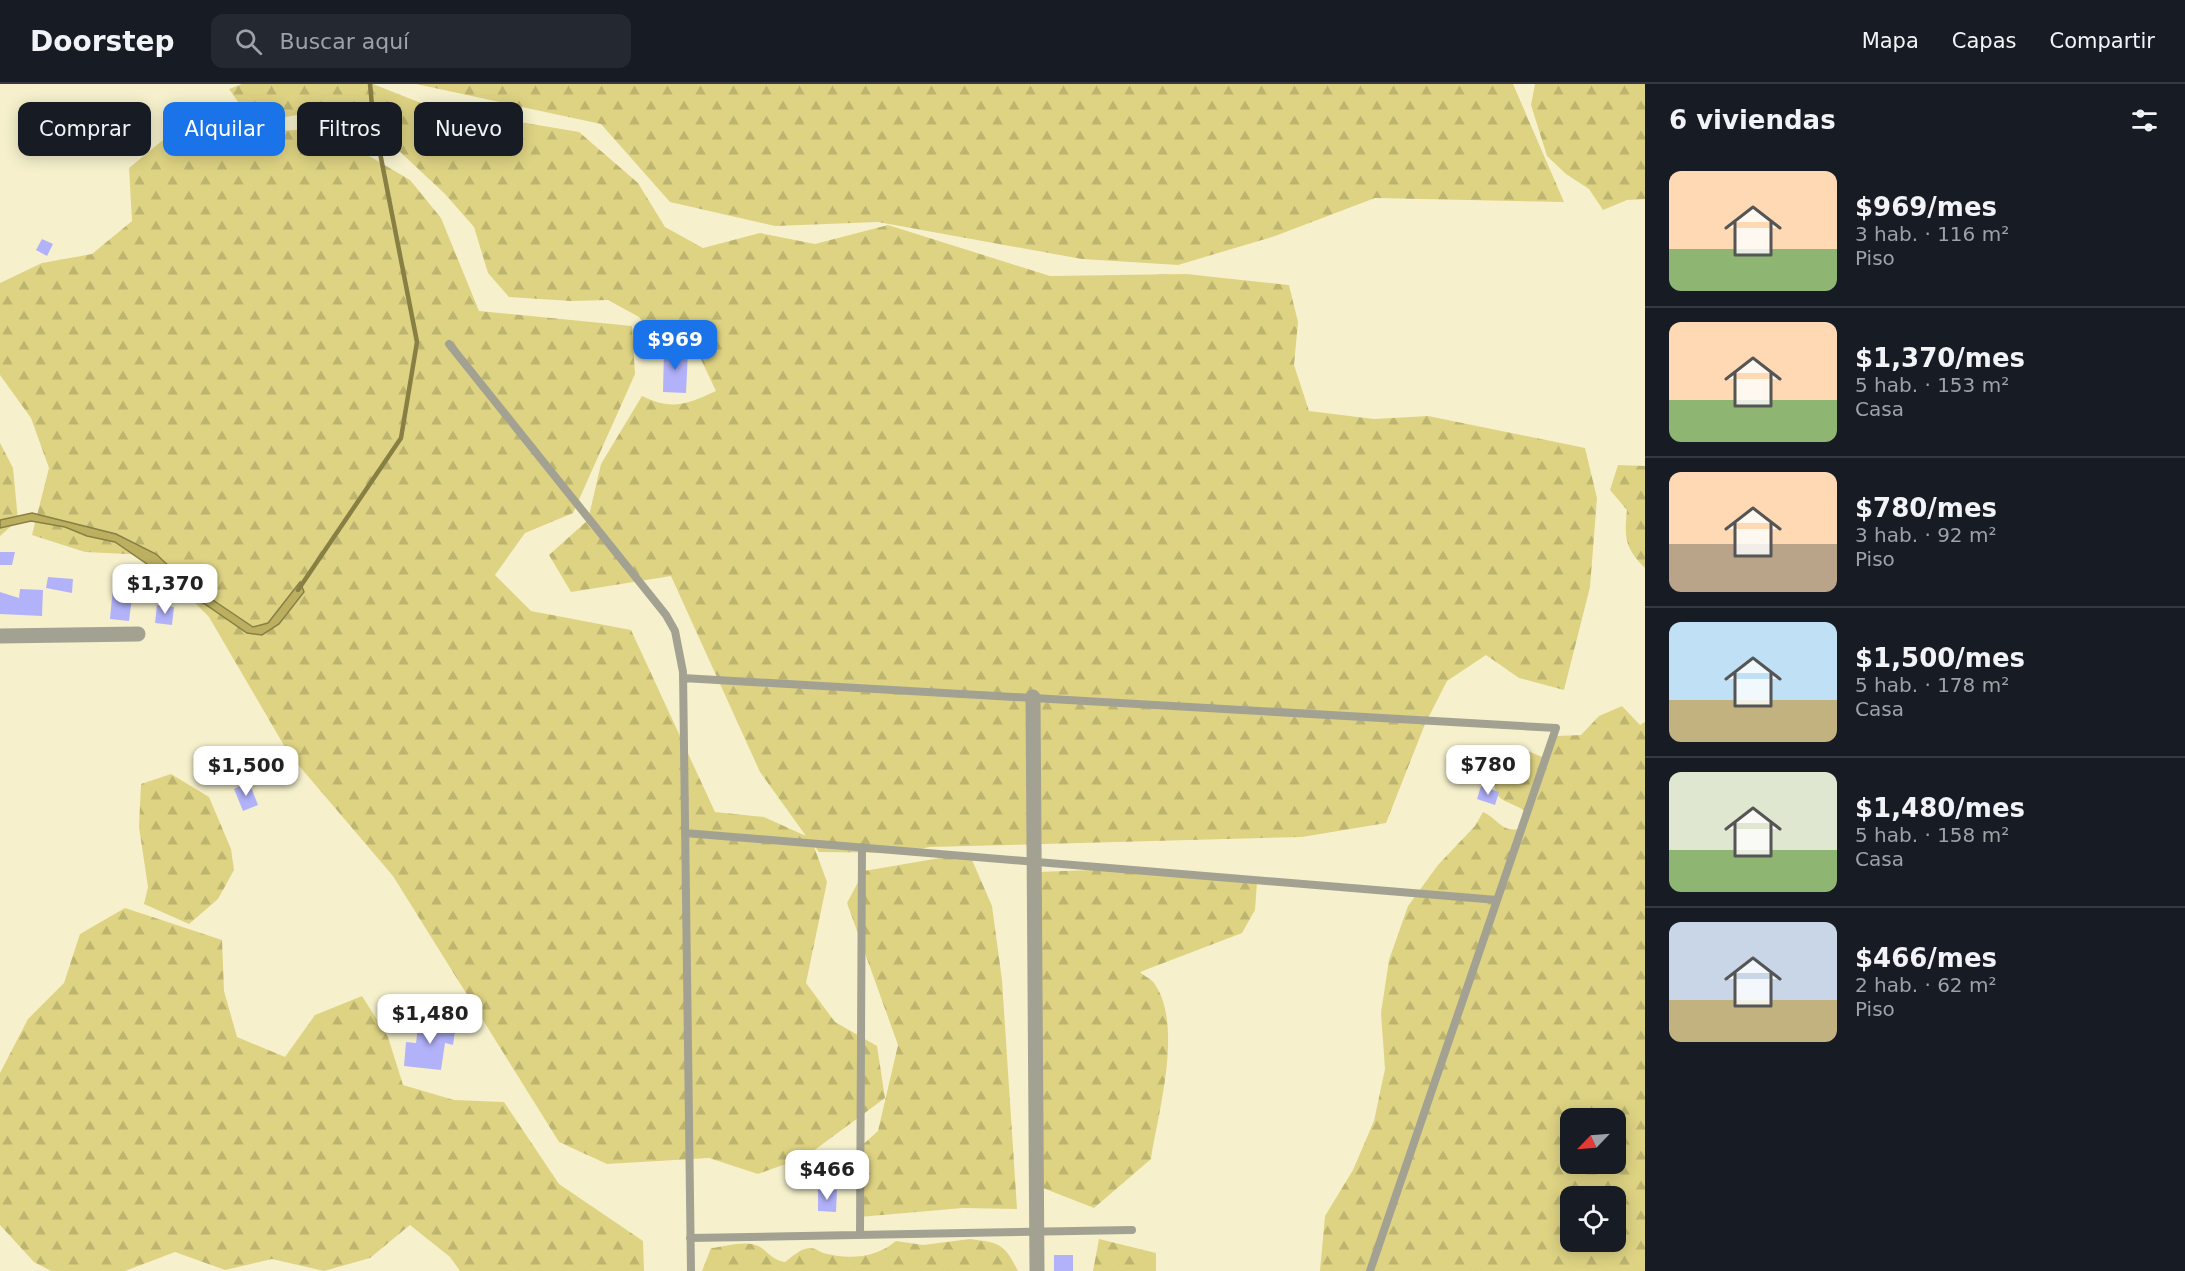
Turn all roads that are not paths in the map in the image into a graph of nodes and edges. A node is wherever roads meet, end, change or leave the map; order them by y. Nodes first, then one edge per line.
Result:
1 (448, 344) dead end
2 (138, 634) dead end
3 (0, 636) edge
4 (683, 678) junction
5 (1033, 697) junction
6 (685, 833) junction
7 (862, 848) junction
8 (1035, 862) junction
9 (1497, 900) junction
10 (1132, 1230) dead end
11 (1037, 1232) junction
12 (860, 1235) junction
13 (690, 1238) junction
14 (691, 1271) edge
15 (1037, 1271) edge
16 (1370, 1271) edge

1 - 4 lane
2 - 3 street
4 - 5 lane
4 - 6 lane
5 - 8 street
5 - 9 lane
6 - 7 lane
6 - 13 lane
7 - 8 lane
7 - 12 lane
8 - 9 lane
8 - 11 street
9 - 16 lane
10 - 11 lane
11 - 12 lane
11 - 15 street
12 - 13 lane
13 - 14 lane

